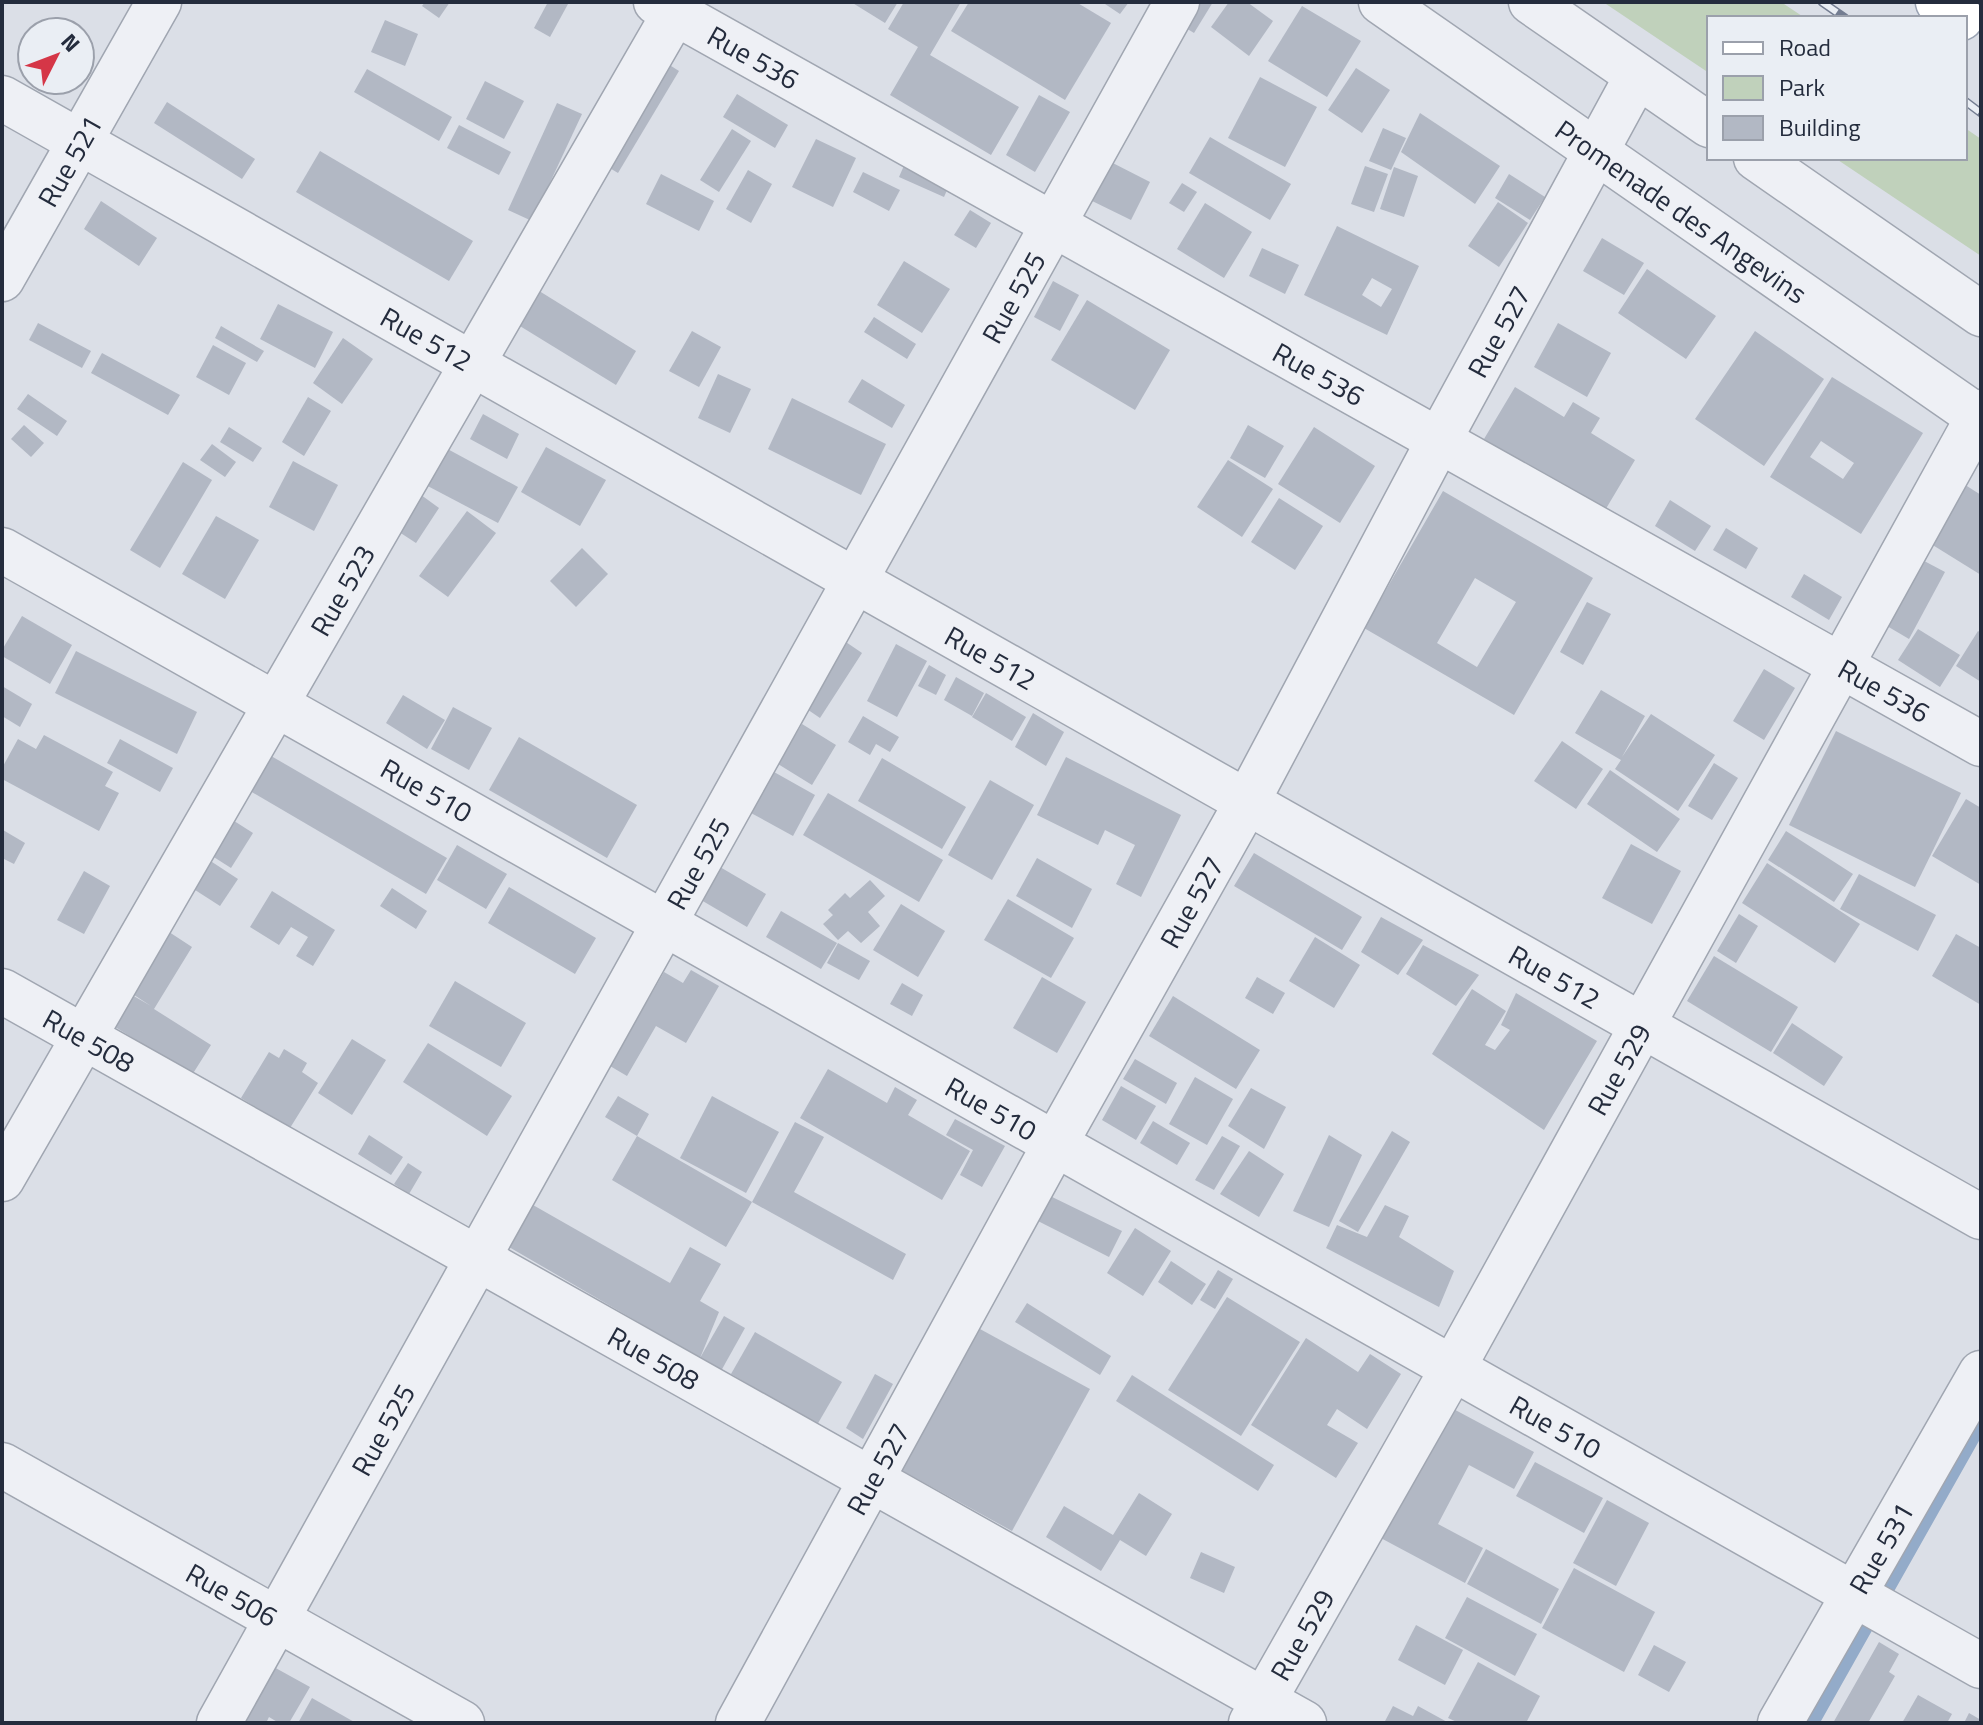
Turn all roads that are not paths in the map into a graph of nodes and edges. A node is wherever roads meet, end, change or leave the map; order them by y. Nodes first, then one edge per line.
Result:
1 (159, 2) edge
2 (1177, 2) edge
3 (1381, 2) edge
4 (1531, 2) edge
5 (1938, 2) edge
6 (671, 6) edge
7 (1959, 16) edge
8 (1637, 76) junction
9 (2, 98) edge
10 (1707, 124) edge
11 (80, 142) junction
12 (1596, 151) junction
13 (1759, 160) edge
14 (1054, 224) junction
15 (2, 279) edge
16 (1981, 314) edge
17 (472, 364) junction
18 (1980, 416) edge
19 (1439, 440) junction
20 (2, 550) edge
21 (856, 581) junction
22 (1841, 665) junction
23 (275, 705) junction
24 (1981, 744) edge
25 (1247, 802) junction
26 (665, 924) junction
27 (2, 991) edge
28 (1641, 1024) junction
29 (84, 1037) junction
30 (1055, 1144) junction
31 (2, 1179) edge
32 (1981, 1217) edge
33 (477, 1258) junction
34 (1453, 1368) junction
35 (1981, 1373) edge
36 (2, 1465) edge
37 (870, 1479) junction
38 (1855, 1594) junction
39 (278, 1620) junction
40 (1981, 1666) edge
41 (1258, 1712) edge
42 (219, 1723) edge
43 (462, 1723) edge
44 (738, 1723) edge
45 (1304, 1723) edge
46 (1780, 1723) edge

1 - 11 street, Rue 521
2 - 14 street, Rue 525
3 - 12 street, Promenade des Angevins
4 - 8 street
5 - 7 main road
6 - 14 street, Rue 536
6 - 17 street, Rue 523
8 - 10 street
8 - 12 street, Rue 527
9 - 11 street, Rue 512
11 - 15 street, Rue 521
11 - 17 street, Rue 512
12 - 18 street, Promenade des Angevins
12 - 19 street, Rue 527
13 - 16 street
14 - 19 street, Rue 536
14 - 21 street, Rue 525
17 - 21 street, Rue 512
17 - 23 street, Rue 523
18 - 22 street, Rue 529
19 - 22 street, Rue 536
19 - 25 street, Rue 527
20 - 23 street, Rue 510
21 - 25 street, Rue 512
21 - 26 street, Rue 525
22 - 24 street, Rue 536
22 - 28 street, Rue 529
23 - 26 street, Rue 510
23 - 29 street, Rue 523
25 - 28 street, Rue 512
25 - 30 street, Rue 527
26 - 30 street, Rue 510
26 - 33 street, Rue 525
27 - 29 street, Rue 508
28 - 32 street, Rue 512
28 - 34 street, Rue 529
29 - 31 street, Rue 523
29 - 33 street, Rue 508
30 - 34 street, Rue 510
30 - 37 street, Rue 527
33 - 37 street, Rue 508
33 - 39 street, Rue 525
34 - 38 street, Rue 510
34 - 41 street, Rue 529
35 - 38 street, Rue 531
36 - 39 street, Rue 506
37 - 41 street, Rue 508
37 - 44 street, Rue 527
38 - 40 street, Rue 510
38 - 46 street, Rue 531
39 - 42 street, Rue 525
39 - 43 street, Rue 506
41 - 45 street, Rue 508

